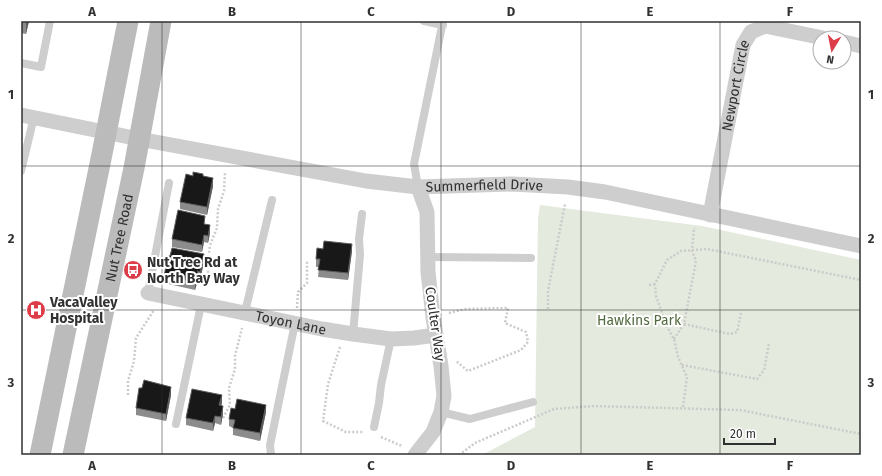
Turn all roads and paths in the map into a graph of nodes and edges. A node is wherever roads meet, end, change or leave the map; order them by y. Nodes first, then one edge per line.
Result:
1 (50, 21) edge
2 (128, 21) edge
3 (161, 21) edge
4 (424, 21) edge
5 (443, 23) edge
6 (812, 36) edge
7 (21, 63) edge
8 (27, 116) edge
9 (106, 132) junction
10 (139, 139) junction
11 (21, 171) edge
12 (225, 172) dead end
13 (169, 183) dead end
14 (418, 187) junction
15 (272, 200) dead end
16 (564, 204) dead end
17 (362, 214) dead end
18 (710, 215) junction
19 (697, 226) dead end
20 (861, 246) edge
21 (692, 250) junction
22 (428, 257) junction
23 (531, 258) dead end
24 (307, 260) dead end
25 (861, 280) edge
26 (655, 284) junction
27 (649, 285) dead end
28 (153, 294) junction
29 (201, 304) junction
30 (548, 309) dead end
31 (245, 312) junction
32 (741, 313) dead end
33 (432, 317) junction
34 (295, 323) junction
35 (684, 324) junction
36 (348, 334) junction
37 (436, 335) junction
38 (391, 339) junction
39 (674, 339) junction
40 (769, 344) dead end
41 (682, 365) junction
42 (441, 366) junction
43 (128, 395) dead end
44 (533, 402) dead end
45 (683, 407) junction
46 (441, 412) junction
47 (223, 418) edge
48 (176, 424) dead end
49 (376, 431) joint
50 (364, 432) dead end
51 (861, 434) edge
52 (410, 452) edge
53 (40, 455) edge
54 (73, 455) edge
55 (271, 455) edge
56 (459, 455) edge

1 - 7 lane
2 - 9 main road
3 - 10 main road, Nut Tree Road
4 - 5 lane
5 - 14 lane
6 - 18 street, Newport Circle
8 - 9 street, Summerfield Drive
8 - 11 lane
9 - 10 street, Summerfield Drive
9 - 53 main road
10 - 14 street, Summerfield Drive
10 - 54 main road, Nut Tree Road
12 - 29 path
13 - 28 lane
14 - 18 street, Summerfield Drive
14 - 22 street, Coulter Way
15 - 31 lane
16 - 30 path
17 - 36 lane
18 - 20 street, Summerfield Drive
19 - 21 path
21 - 25 path
21 - 26 path
21 - 35 path
22 - 23 lane
22 - 33 street, Coulter Way
24 - 34 path
26 - 27 path
26 - 39 path
28 - 29 street, Toyon Lane
28 - 43 path
29 - 31 street, Toyon Lane
29 - 48 lane
31 - 34 street, Toyon Lane
31 - 47 path
32 - 35 path
33 - 37 street, Coulter Way
33 - 42 path
34 - 36 street, Toyon Lane
34 - 55 lane
35 - 39 path
36 - 38 street, Toyon Lane
36 - 50 path
37 - 38 street, Toyon Lane
37 - 42 street, Coulter Way
38 - 49 lane
39 - 41 path
40 - 41 path
41 - 45 path
42 - 46 street, Coulter Way
44 - 46 lane
45 - 51 path
45 - 56 path
46 - 52 street, Coulter Way
49 - 52 path

